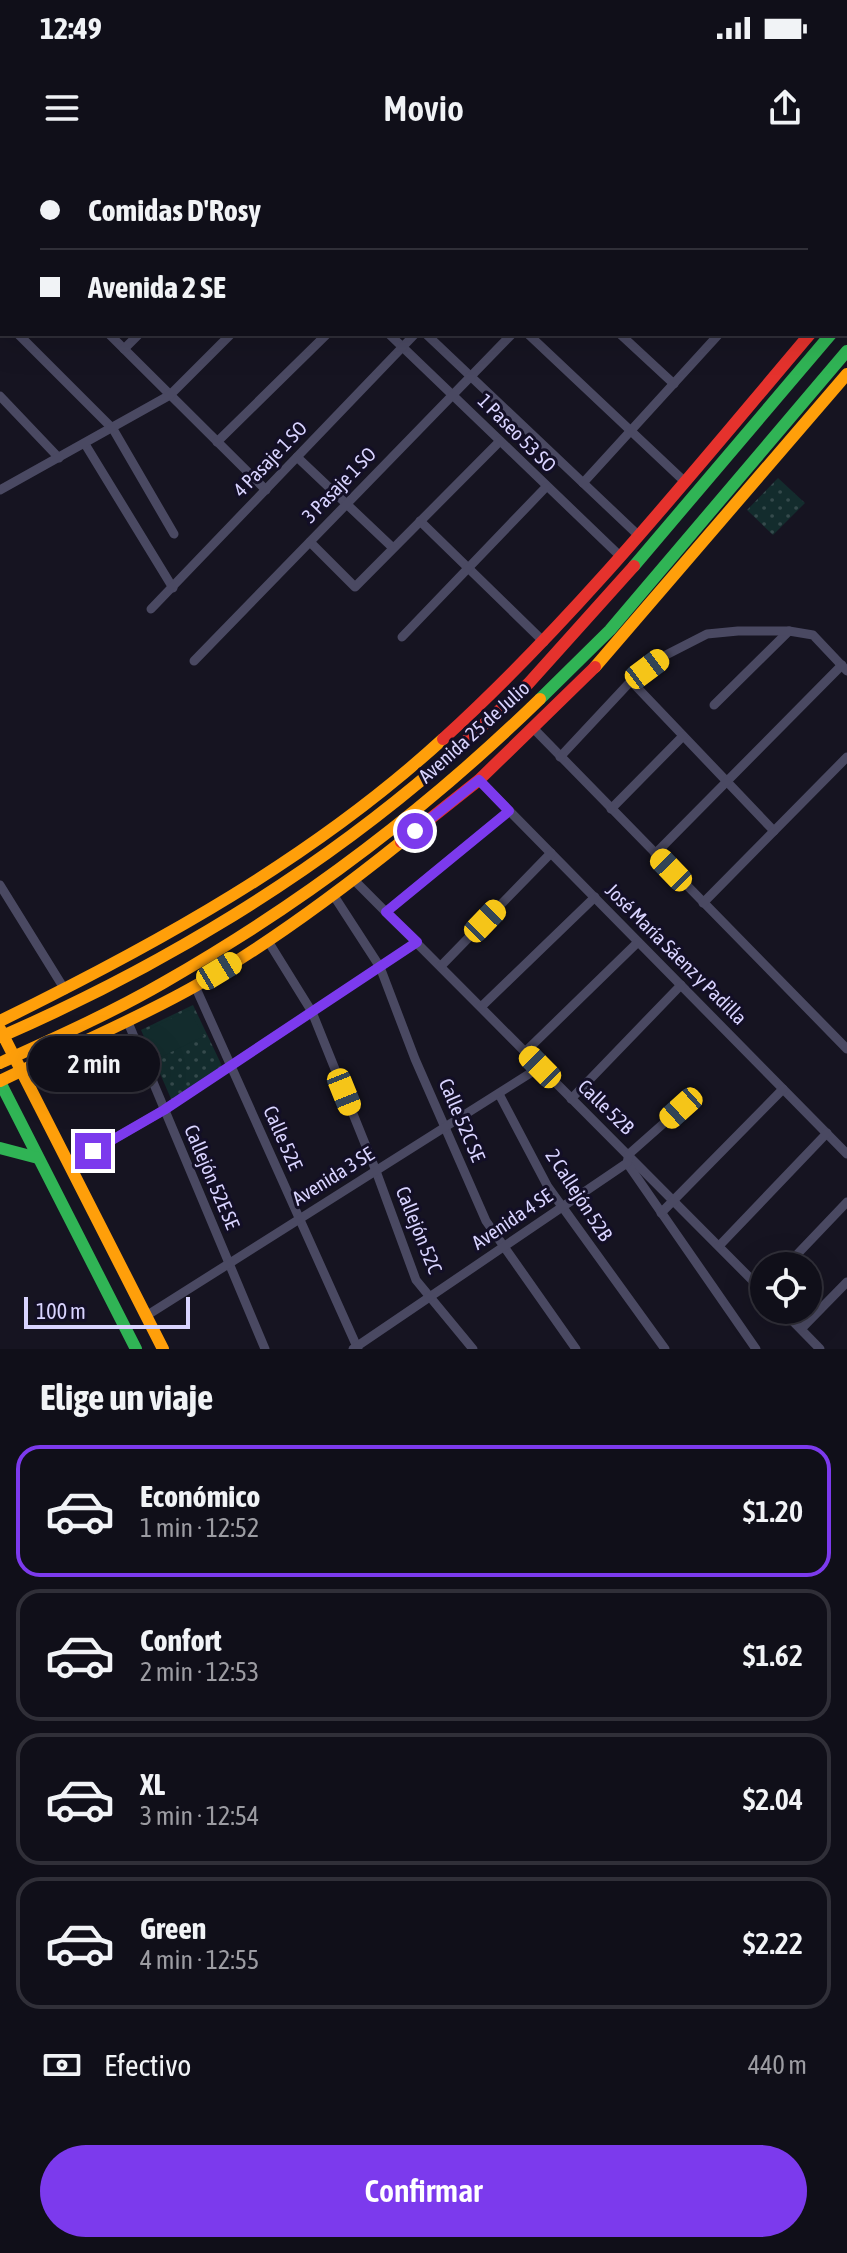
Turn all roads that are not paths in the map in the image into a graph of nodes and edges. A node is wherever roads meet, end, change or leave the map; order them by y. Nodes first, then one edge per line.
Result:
1 (20, 336) edge
2 (111, 336) edge
3 (137, 336) edge
4 (229, 336) edge
5 (325, 336) edge
6 (391, 336) edge
7 (413, 336) edge
8 (428, 336) edge
9 (510, 336) edge
10 (530, 336) edge
11 (622, 336) edge
12 (716, 336) edge
13 (808, 336) edge
14 (829, 336) edge
15 (403, 347) junction
16 (124, 349) junction
17 (847, 351) edge
18 (847, 374) edge
19 (470, 376) junction
20 (674, 384) junction
21 (452, 394) junction
22 (170, 395) junction
23 (0, 396) edge
24 (113, 429) junction
25 (631, 430) junction
26 (500, 441) junction
27 (217, 442) junction
28 (85, 444) junction
29 (297, 457) junction
30 (59, 458) junction
31 (684, 481) junction
32 (583, 483) junction
33 (546, 487) junction
34 (0, 490) edge
35 (266, 490) junction
36 (345, 503) junction
37 (420, 521) junction
38 (174, 534) dead end
39 (638, 535) junction
40 (310, 542) junction
41 (393, 548) junction
42 (620, 556) junction
43 (468, 568) junction
44 (173, 588) junction
45 (151, 609) dead end
46 (789, 631) junction
47 (402, 637) dead end
48 (544, 642) junction
49 (194, 661) dead end
50 (844, 668) edge
51 (631, 681) junction
52 (714, 705) dead end
53 (533, 728) junction
54 (683, 736) junction
55 (560, 757) junction
56 (847, 757) edge
57 (479, 780) junction
58 (727, 781) junction
59 (443, 788) junction
60 (611, 809) junction
61 (509, 811) junction
62 (415, 831) junction
63 (774, 831) junction
64 (551, 853) junction
65 (655, 854) junction
66 (354, 880) junction
67 (0, 885) edge
68 (334, 896) junction
69 (595, 897) junction
70 (703, 903) junction
71 (386, 912) junction
72 (268, 941) junction
73 (417, 942) junction
74 (638, 942) junction
75 (441, 966) junction
76 (380, 967) junction
77 (681, 985) junction
78 (195, 986) junction
79 (65, 990) junction
80 (481, 1007) junction
81 (18, 1012) junction
82 (312, 1012) junction
83 (127, 1020) junction
84 (0, 1021) edge
85 (0, 1029) edge
86 (0, 1037) edge
87 (847, 1049) edge
88 (525, 1052) junction
89 (0, 1063) edge
90 (40, 1063) junction
91 (231, 1066) junction
92 (540, 1067) junction
93 (22, 1072) junction
94 (0, 1081) edge
95 (783, 1089) junction
96 (499, 1094) junction
97 (571, 1099) junction
98 (681, 1108) dead end
99 (164, 1110) junction
100 (445, 1128) junction
101 (827, 1133) junction
102 (0, 1148) edge
103 (847, 1154) edge
104 (38, 1158) junction
105 (628, 1159) junction
106 (69, 1165) junction
107 (376, 1171) junction
108 (672, 1200) junction
109 (847, 1202) edge
110 (561, 1208) junction
111 (661, 1213) junction
112 (299, 1219) junction
113 (719, 1246) junction
114 (503, 1247) junction
115 (799, 1252) edge
116 (229, 1263) junction
117 (750, 1276) edge
118 (847, 1282) edge
119 (430, 1296) junction
120 (146, 1316) junction
121 (796, 1324) edge
122 (801, 1329) junction
123 (356, 1348) edge
124 (136, 1349) edge
125 (163, 1349) edge
126 (265, 1349) edge
127 (473, 1349) edge
128 (576, 1349) edge
129 (665, 1349) edge
130 (756, 1349) edge
131 (820, 1349) edge

1 - 24 street
2 - 16 street
3 - 16 street
4 - 22 street
5 - 27 street
6 - 15 street, 1 Paseo 53 SO
7 - 15 street, 4 Pasaje 1 SO
8 - 19 street
9 - 19 street, 3 Pasaje 1 SO
10 - 25 street
11 - 20 street
12 - 20 street
13 - 31 main road, Avenida 25 de Julio
14 - 86 main road, Avenida 25 de Julio
15 - 21 street, 1 Paseo 53 SO
15 - 29 street, 4 Pasaje 1 SO
16 - 22 street
17 - 59 main road, Avenida 25 de Julio
18 - 53 main road, Avenida 25 de Julio
19 - 21 street, 3 Pasaje 1 SO
19 - 32 street
20 - 25 street
21 - 26 street, 1 Paseo 53 SO
21 - 36 street, 3 Pasaje 1 SO
22 - 24 street
22 - 27 street
23 - 30 street
24 - 28 street
24 - 38 street
25 - 31 street
25 - 32 street
26 - 33 street, 1 Paseo 53 SO
26 - 37 street
27 - 35 street
28 - 30 street
28 - 44 street
29 - 35 street, 4 Pasaje 1 SO
29 - 36 street
30 - 34 street
31 - 39 main road, Avenida 25 de Julio
32 - 39 street
33 - 42 street, 1 Paseo 53 SO
33 - 43 street
35 - 44 street, 4 Pasaje 1 SO
36 - 40 street, 3 Pasaje 1 SO
36 - 41 street
37 - 41 street
37 - 43 street
39 - 42 main road, Avenida 25 de Julio
40 - 41 street
40 - 49 street, 3 Pasaje 1 SO
42 - 48 main road, Avenida 25 de Julio
43 - 47 street
43 - 48 street
44 - 45 street, 4 Pasaje 1 SO
46 - 50 street
46 - 51 street
46 - 52 street
48 - 79 main road, Avenida 25 de Julio
50 - 58 street
51 - 54 street
51 - 55 street
53 - 55 street
53 - 57 main road, Avenida 25 de Julio
54 - 58 street
54 - 60 street
55 - 60 street
56 - 63 street
57 - 61 street, José María Sáenz y Padilla
57 - 62 main road, Avenida 25 de Julio
58 - 63 street
58 - 65 street
59 - 62 main road
59 - 89 main road, Avenida 25 de Julio
60 - 65 street
61 - 64 street, José María Sáenz y Padilla
61 - 71 street
62 - 66 main road, Avenida 25 de Julio
63 - 70 street
64 - 69 street, José María Sáenz y Padilla
64 - 75 street
65 - 70 street
66 - 68 main road, Avenida 25 de Julio
66 - 71 street, Calle 52B
67 - 79 street
68 - 72 main road, Avenida 25 de Julio
68 - 76 street, Calle 52C SE
69 - 74 street, José María Sáenz y Padilla
69 - 80 street
70 - 87 street
71 - 73 street, Calle 52B
72 - 78 main road, Avenida 25 de Julio
72 - 82 street, Callejón 52C
73 - 75 street, Calle 52B
73 - 76 street
74 - 77 street, José María Sáenz y Padilla
74 - 88 street
75 - 80 street, Calle 52B
76 - 82 street
76 - 100 street, Calle 52C SE
77 - 95 street, José María Sáenz y Padilla
77 - 97 street
78 - 83 main road, Avenida 25 de Julio
78 - 91 street, Calle 52E
79 - 81 main road, Avenida 25 de Julio
80 - 88 street, Calle 52B
81 - 84 main road, Avenida 25 de Julio
81 - 90 main road
82 - 91 street
82 - 107 street, Callejón 52C
83 - 90 main road, Avenida 25 de Julio
83 - 99 street, Callejón 52E SE
85 - 93 main road
88 - 92 street, Calle 52B
90 - 93 main road, Avenida 25 de Julio
91 - 99 street
91 - 112 street, Calle 52E
92 - 96 street, Avenida 3 SE
92 - 97 street, Calle 52B
93 - 94 main road, Avenida 25 de Julio
93 - 106 main road
94 - 104 main road
95 - 101 street, José María Sáenz y Padilla
95 - 108 street
96 - 100 street, Avenida 3 SE
96 - 110 street, 2 Callejón 52B
97 - 105 street, Calle 52B
98 - 105 street, Avenida 4 SE
99 - 106 street
99 - 116 street, Callejón 52E SE
100 - 107 street, Avenida 3 SE
100 - 114 street, Calle 52C SE
101 - 103 street, José María Sáenz y Padilla
101 - 113 street
102 - 104 main road
104 - 124 main road
105 - 108 street, Calle 52B
105 - 110 street, Avenida 4 SE
105 - 111 street
106 - 120 main road
107 - 112 street, Avenida 3 SE
107 - 119 street, Callejón 52C
108 - 111 street
108 - 113 street, Calle 52B
109 - 115 street
110 - 114 street, Avenida 4 SE
110 - 129 street, 2 Callejón 52B
111 - 130 street
112 - 116 street, Avenida 3 SE
112 - 123 street, Calle 52E
113 - 117 street, Calle 52B
114 - 119 street, Avenida 4 SE
114 - 128 street, Calle 52C SE
116 - 120 street, Avenida 3 SE
116 - 126 street, Callejón 52E SE
118 - 122 street
119 - 123 street, Avenida 4 SE
119 - 127 street, Callejón 52C
120 - 125 main road
121 - 122 street
122 - 131 street

